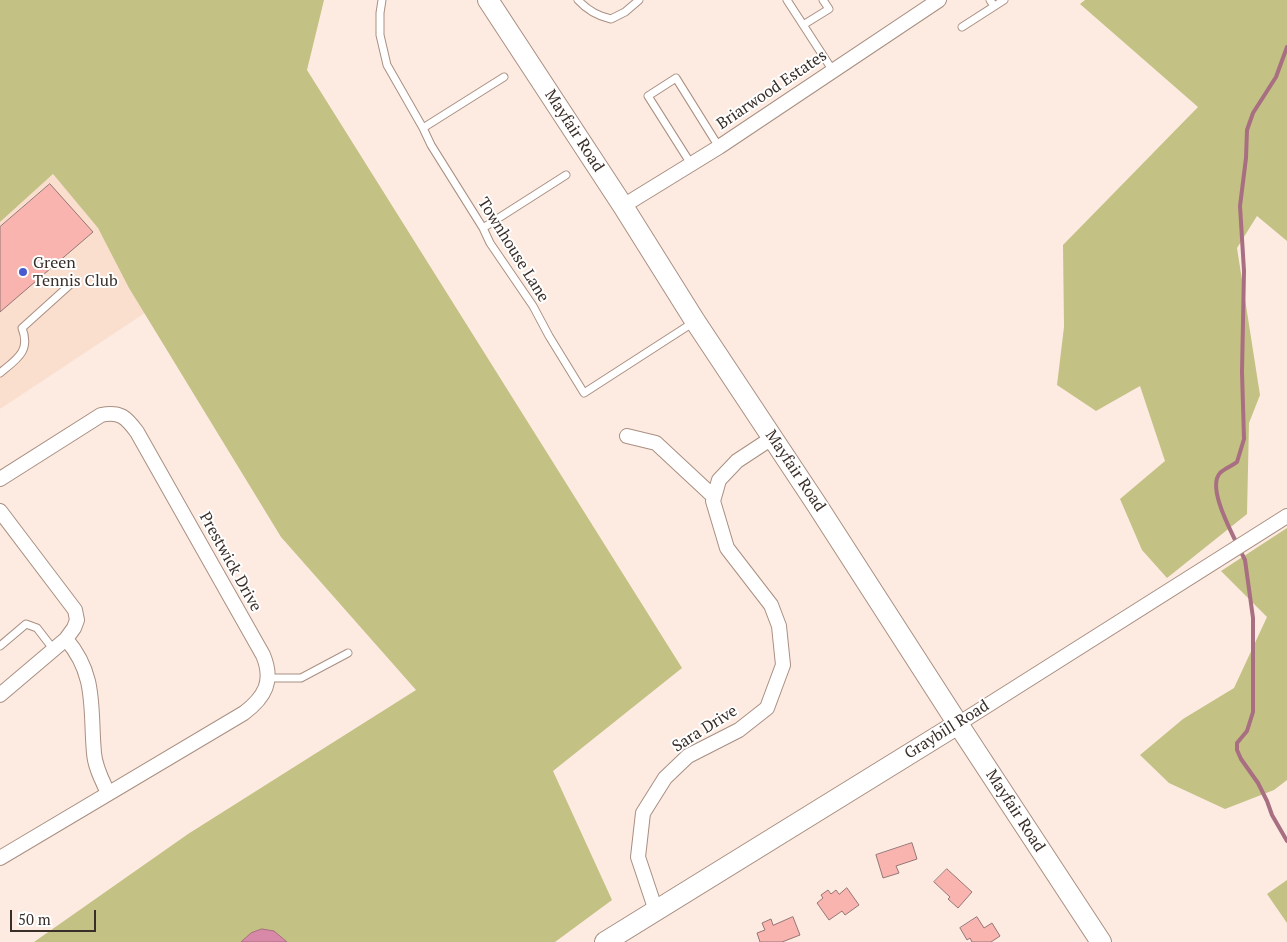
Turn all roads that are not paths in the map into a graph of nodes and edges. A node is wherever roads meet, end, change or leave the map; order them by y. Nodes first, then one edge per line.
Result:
1 (382, 0) edge
2 (488, 0) edge
3 (578, 0) edge
4 (639, 0) edge
5 (787, 0) edge
6 (823, 0) edge
7 (939, 0) edge
8 (1004, 0) edge
9 (992, 3) edge
10 (803, 25) junction
11 (962, 26) dead end
12 (833, 71) junction
13 (504, 77) dead end
14 (423, 128) junction
15 (719, 147) junction
16 (691, 164) junction
17 (566, 175) dead end
18 (623, 206) junction
19 (483, 228) junction
20 (73, 282) dead end
21 (695, 321) junction
22 (0, 373) edge
23 (627, 436) dead end
24 (772, 438) junction
25 (0, 479) edge
26 (714, 497) junction
27 (0, 511) edge
28 (1287, 516) edge
29 (66, 639) junction
30 (0, 646) edge
31 (54, 650) junction
32 (348, 653) dead end
33 (268, 678) junction
34 (0, 695) edge
35 (958, 724) junction
36 (108, 792) junction
37 (0, 858) edge
38 (656, 911) junction
39 (605, 942) edge
40 (1101, 942) edge

1 - 14 lane, Townhouse Lane
2 - 18 street, Mayfair Road
3 - 4 lane
5 - 10 lane
6 - 10 lane
7 - 12 street, Briarwood Estates
8 - 9 lane
9 - 11 lane
10 - 12 lane
12 - 15 street, Briarwood Estates
13 - 14 lane
14 - 19 lane, Townhouse Lane
15 - 16 street, Briarwood Estates
15 - 16 lane
16 - 18 street, Briarwood Estates
17 - 19 lane
18 - 21 street, Mayfair Road
19 - 21 lane, Townhouse Lane
20 - 22 lane
21 - 24 street, Mayfair Road
23 - 26 street
24 - 26 street
24 - 35 street, Mayfair Road
25 - 33 street, Prestwick Drive
26 - 38 street, Sara Drive
27 - 29 street
28 - 35 street, Graybill Road
29 - 31 street
29 - 36 street
30 - 31 lane
31 - 34 street
32 - 33 lane
33 - 36 street
35 - 38 street, Graybill Road
35 - 40 street, Mayfair Road
36 - 37 street
38 - 39 street, Graybill Road

